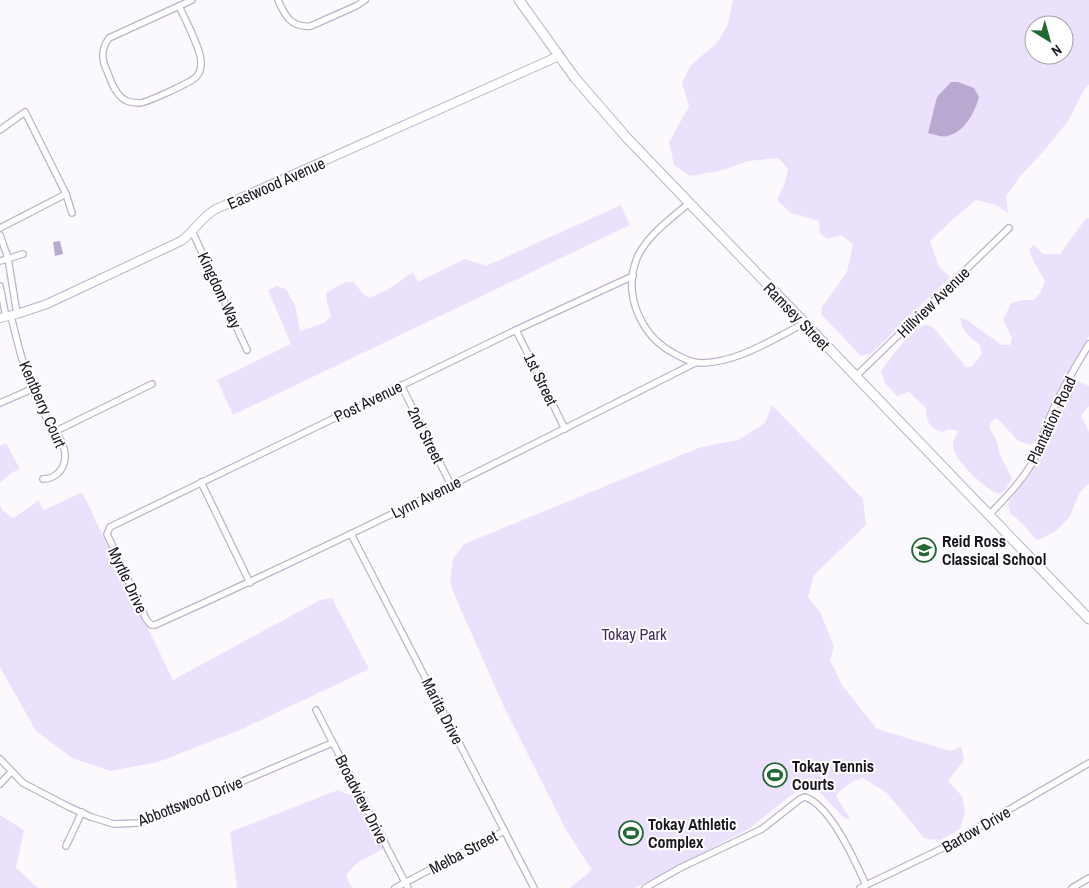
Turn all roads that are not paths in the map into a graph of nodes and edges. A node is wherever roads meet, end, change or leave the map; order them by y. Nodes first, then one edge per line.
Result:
1 (192, 0) edge
2 (278, 0) edge
3 (365, 0) edge
4 (519, 0) edge
5 (179, 6) junction
6 (559, 56) junction
7 (0, 130) edge
8 (66, 194) junction
9 (689, 203) junction
10 (72, 213) dead end
11 (0, 228) edge
12 (1010, 228) dead end
13 (192, 231) junction
14 (0, 235) edge
15 (24, 254) dead end
16 (8, 258) junction
17 (0, 261) edge
18 (633, 276) junction
19 (0, 286) edge
20 (9, 317) edge
21 (805, 323) junction
22 (516, 330) junction
23 (1089, 344) edge
24 (247, 350) dead end
25 (696, 363) junction
26 (856, 376) junction
27 (152, 384) dead end
28 (401, 385) junction
29 (32, 389) junction
30 (0, 404) edge
31 (565, 429) junction
32 (56, 431) junction
33 (42, 480) dead end
34 (201, 482) junction
35 (451, 485) junction
36 (989, 515) junction
37 (107, 532) joint
38 (352, 534) junction
39 (250, 583) junction
40 (1089, 620) edge
41 (153, 626) joint
42 (316, 710) dead end
43 (332, 743) junction
44 (0, 759) edge
45 (1089, 763) edge
46 (11, 772) junction
47 (0, 784) edge
48 (82, 812) junction
49 (504, 831) junction
50 (66, 846) dead end
51 (1089, 878) edge
52 (866, 885) junction
53 (407, 886) edge
54 (395, 888) edge
55 (534, 888) edge
56 (645, 888) edge
57 (860, 888) edge
58 (1072, 888) edge

1 - 5 street
2 - 3 street
4 - 6 main road, Ramsey Street
5 - 5 street
6 - 9 main road, Ramsey Street
6 - 13 street, Eastwood Avenue
7 - 8 street
8 - 10 street
8 - 11 street
9 - 18 street
9 - 21 main road, Ramsey Street
12 - 26 street, Hillview Avenue
13 - 20 street, Eastwood Avenue
13 - 24 street, Kingdom Way
14 - 16 street
15 - 16 street
16 - 17 street
16 - 20 street
18 - 22 street, Post Avenue
18 - 25 street
19 - 20 street
20 - 29 street, Kentberry Court
21 - 25 street
21 - 26 main road, Ramsey Street
22 - 28 street, Post Avenue
22 - 31 street, 1st Street
23 - 36 street, Plantation Road
25 - 31 street, Lynn Avenue
26 - 36 main road, Ramsey Street
27 - 32 street
28 - 34 street, Post Avenue
28 - 35 street, 2nd Street
29 - 30 street
29 - 32 street, Kentberry Court
31 - 35 street, Lynn Avenue
32 - 33 street, Kentberry Court
34 - 37 street, Post Avenue
34 - 39 street
35 - 38 street, Lynn Avenue
36 - 40 main road, Ramsey Street
37 - 41 street, Myrtle Drive
38 - 39 street, Lynn Avenue
38 - 49 street, Marita Drive
39 - 41 street, Lynn Avenue
42 - 43 street, Broadview Drive
43 - 48 street, Abbottswood Drive
43 - 53 street, Broadview Drive
44 - 46 street, Abbottswood Drive
45 - 52 street, Bartow Drive
46 - 47 street
46 - 48 street, Abbottswood Drive
48 - 50 street
49 - 53 street, Melba Street
49 - 55 street, Marita Drive
51 - 58 street
52 - 56 street
52 - 57 street, Bartow Drive
53 - 54 street, Melba Street

